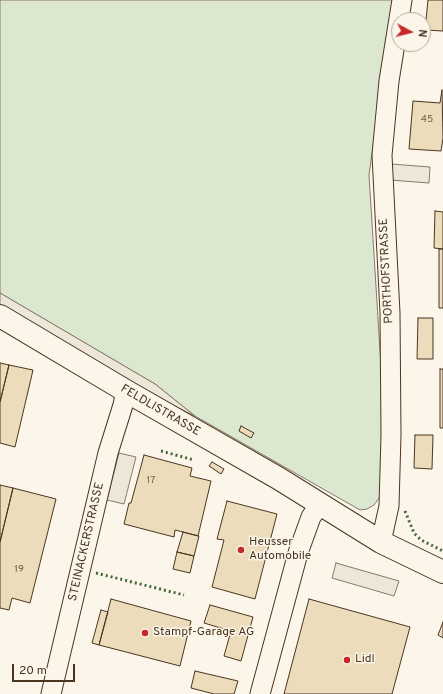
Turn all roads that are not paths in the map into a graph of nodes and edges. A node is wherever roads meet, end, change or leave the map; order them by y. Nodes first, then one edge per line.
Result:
1 (402, 0) edge
2 (0, 316) edge
3 (126, 391) junction
4 (320, 504) junction
5 (381, 542) junction
6 (443, 572) edge
7 (51, 694) edge
8 (260, 694) edge

1 - 5 street, PORTHOFSTRASSE
2 - 3 street, FELDLISTRASSE
3 - 4 street, FELDLISTRASSE
3 - 7 street, STEINACKERSTRASSE
4 - 5 street, FELDLISTRASSE
4 - 8 street
5 - 6 street, FELDLISTRASSE

